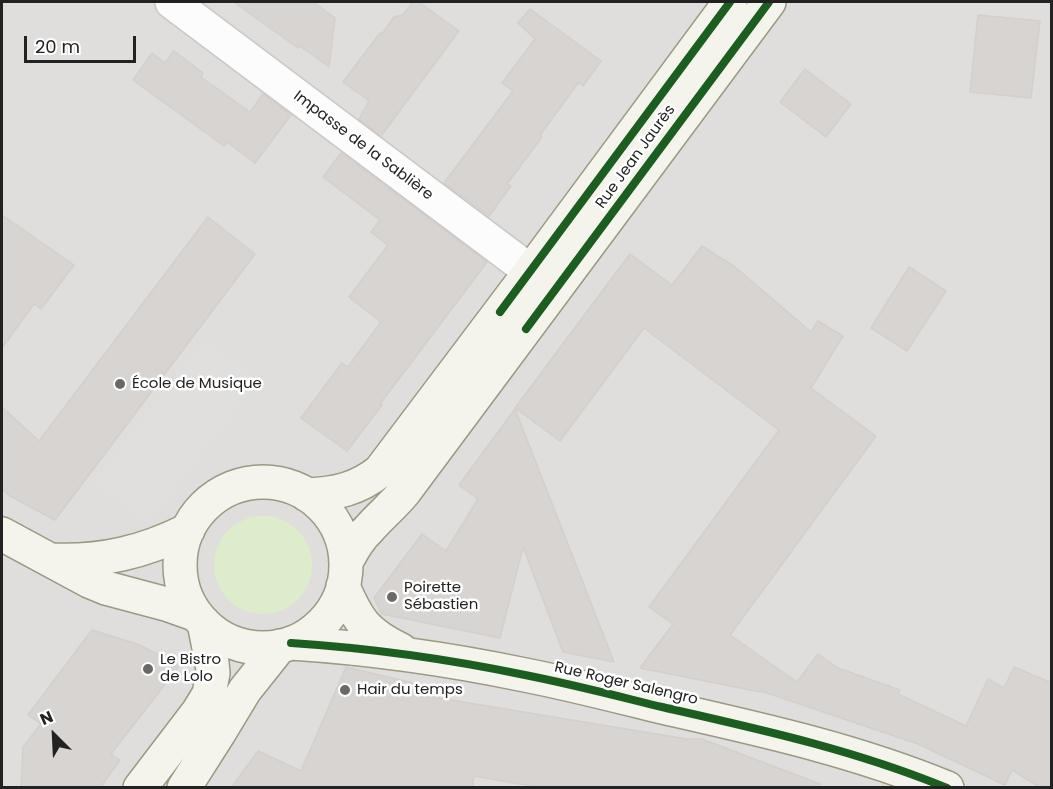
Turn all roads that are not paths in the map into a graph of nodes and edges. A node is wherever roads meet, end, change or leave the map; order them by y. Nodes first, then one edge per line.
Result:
1 (172, 2) edge
2 (730, 2) edge
3 (769, 2) edge
4 (543, 281) junction
5 (307, 495) junction
6 (188, 530) junction
7 (2, 534) edge
8 (50, 560) junction
9 (344, 574) junction
10 (200, 619) junction
11 (285, 645) junction
12 (410, 655) junction
13 (140, 788) edge
14 (184, 788) edge
15 (947, 788) edge

1 - 4 street, Impasse de la Sablière
2 - 4 main road, Rue Jean Jaurès
3 - 4 main road, Rue Jean Jaurès
4 - 5 main road, Rue Jean Jaurès
4 - 9 main road, Rue Jean Jaurès
5 - 6 main road
5 - 9 main road
6 - 8 main road
6 - 10 main road
7 - 8 main road
8 - 10 main road
9 - 11 main road
9 - 12 main road, Rue Roger Salengro
10 - 11 main road
10 - 13 main road
11 - 12 main road, Rue Roger Salengro
11 - 14 main road
12 - 15 main road, Rue Roger Salengro

